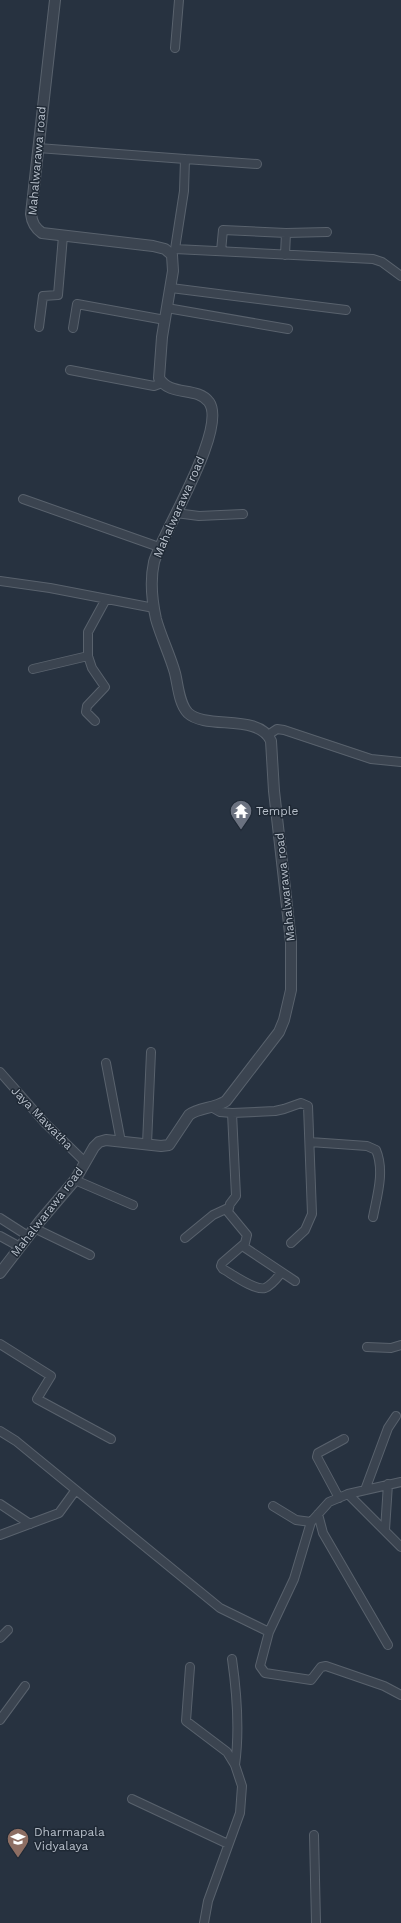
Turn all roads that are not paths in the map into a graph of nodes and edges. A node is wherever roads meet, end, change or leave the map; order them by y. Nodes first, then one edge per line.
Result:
1 (55, 0) edge
2 (179, 0) edge
3 (175, 48) dead end
4 (38, 148) junction
5 (185, 159) junction
6 (257, 164) dead end
7 (327, 232) dead end
8 (286, 234) junction
9 (63, 236) junction
10 (173, 251) junction
11 (221, 251) junction
12 (285, 255) junction
13 (401, 276) edge
14 (171, 288) junction
15 (167, 308) junction
16 (346, 310) dead end
17 (165, 320) junction
18 (39, 327) dead end
19 (73, 328) dead end
20 (288, 329) dead end
21 (70, 370) dead end
22 (162, 383) junction
23 (23, 499) dead end
24 (176, 513) junction
25 (242, 514) dead end
26 (159, 547) junction
27 (0, 581) edge
28 (106, 599) junction
29 (154, 608) junction
30 (88, 656) junction
31 (33, 669) dead end
32 (95, 721) dead end
33 (268, 735) junction
34 (401, 762) edge
35 (151, 1052) dead end
36 (106, 1063) dead end
37 (0, 1072) edge
38 (3, 1083) edge
39 (213, 1108) junction
40 (232, 1113) junction
41 (121, 1142) junction
42 (310, 1142) junction
43 (147, 1144) junction
44 (85, 1162) junction
45 (74, 1180) junction
46 (133, 1205) dead end
47 (228, 1208) junction
48 (373, 1217) dead end
49 (0, 1218) edge
50 (34, 1228) junction
51 (0, 1236) edge
52 (28, 1236) junction
53 (184, 1238) dead end
54 (291, 1243) dead end
55 (244, 1244) junction
56 (20, 1247) junction
57 (90, 1255) dead end
58 (0, 1273) edge
59 (281, 1273) junction
60 (295, 1282) dead end
61 (0, 1344) edge
62 (401, 1345) edge
63 (367, 1347) dead end
64 (396, 1416) dead end
65 (0, 1431) edge
66 (111, 1439) dead end
67 (344, 1439) dead end
68 (401, 1482) edge
69 (388, 1484) junction
70 (365, 1490) junction
71 (74, 1491) junction
72 (348, 1494) junction
73 (338, 1498) junction
74 (0, 1504) edge
75 (273, 1506) dead end
76 (318, 1514) junction
77 (311, 1522) junction
78 (30, 1524) junction
79 (385, 1530) junction
80 (0, 1535) edge
81 (401, 1547) edge
82 (8, 1630) dead end
83 (269, 1632) junction
84 (0, 1638) edge
85 (388, 1645) dead end
86 (232, 1659) dead end
87 (190, 1667) dead end
88 (25, 1686) dead end
89 (401, 1695) edge
90 (0, 1720) edge
91 (235, 1765) junction
92 (132, 1799) dead end
93 (314, 1835) dead end
94 (228, 1844) junction
95 (204, 1923) edge
96 (316, 1923) edge

1 - 4 street, Mahalwarawa road
2 - 3 street
4 - 5 street
4 - 9 street, Mahalwarawa road
5 - 6 street
5 - 10 street
7 - 8 street
8 - 11 street
8 - 12 street
9 - 10 street, Mahalwarawa road
9 - 18 street
10 - 11 street
10 - 14 street
11 - 12 street
12 - 13 street
14 - 15 street
14 - 16 street
15 - 17 street
15 - 20 street
17 - 19 street
17 - 22 street
21 - 22 street
22 - 24 street, Mahalwarawa road
23 - 26 street
24 - 25 street
24 - 26 street, Mahalwarawa road
26 - 29 street, Mahalwarawa road
27 - 28 street
28 - 29 street
28 - 30 street
29 - 33 street, Mahalwarawa road
30 - 31 street
30 - 32 street
33 - 34 street
33 - 39 street, Mahalwarawa road
35 - 43 street
36 - 41 street
37 - 38 street, Jaya Mawatha
38 - 44 street, Jaya Mawatha
39 - 40 street
39 - 43 street, Mahalwarawa road
40 - 42 street
40 - 47 street
41 - 43 street, Mahalwarawa road
41 - 44 street, Mahalwarawa road
42 - 48 street
42 - 54 street
44 - 45 street, Mahalwarawa road
45 - 46 street
45 - 50 street, Mahalwarawa road
47 - 53 street
47 - 55 street
49 - 52 street
50 - 52 street, Mahalwarawa road
50 - 57 street
51 - 56 street
52 - 56 street, Mahalwarawa road
55 - 59 street
55 - 59 street
56 - 58 street, Mahalwarawa road
59 - 60 street
61 - 66 street
62 - 63 street
64 - 70 street
65 - 71 street
67 - 73 street
68 - 69 street
69 - 70 street
69 - 79 street
70 - 72 street
71 - 78 street
71 - 83 street
72 - 73 street
72 - 79 street
73 - 76 street
74 - 78 street
75 - 77 street
76 - 77 street
76 - 85 street
77 - 83 street
78 - 80 street
79 - 81 street
82 - 84 street
83 - 89 street
86 - 91 street
87 - 91 street
88 - 90 street
91 - 94 street
92 - 94 street
93 - 96 street
94 - 95 street

